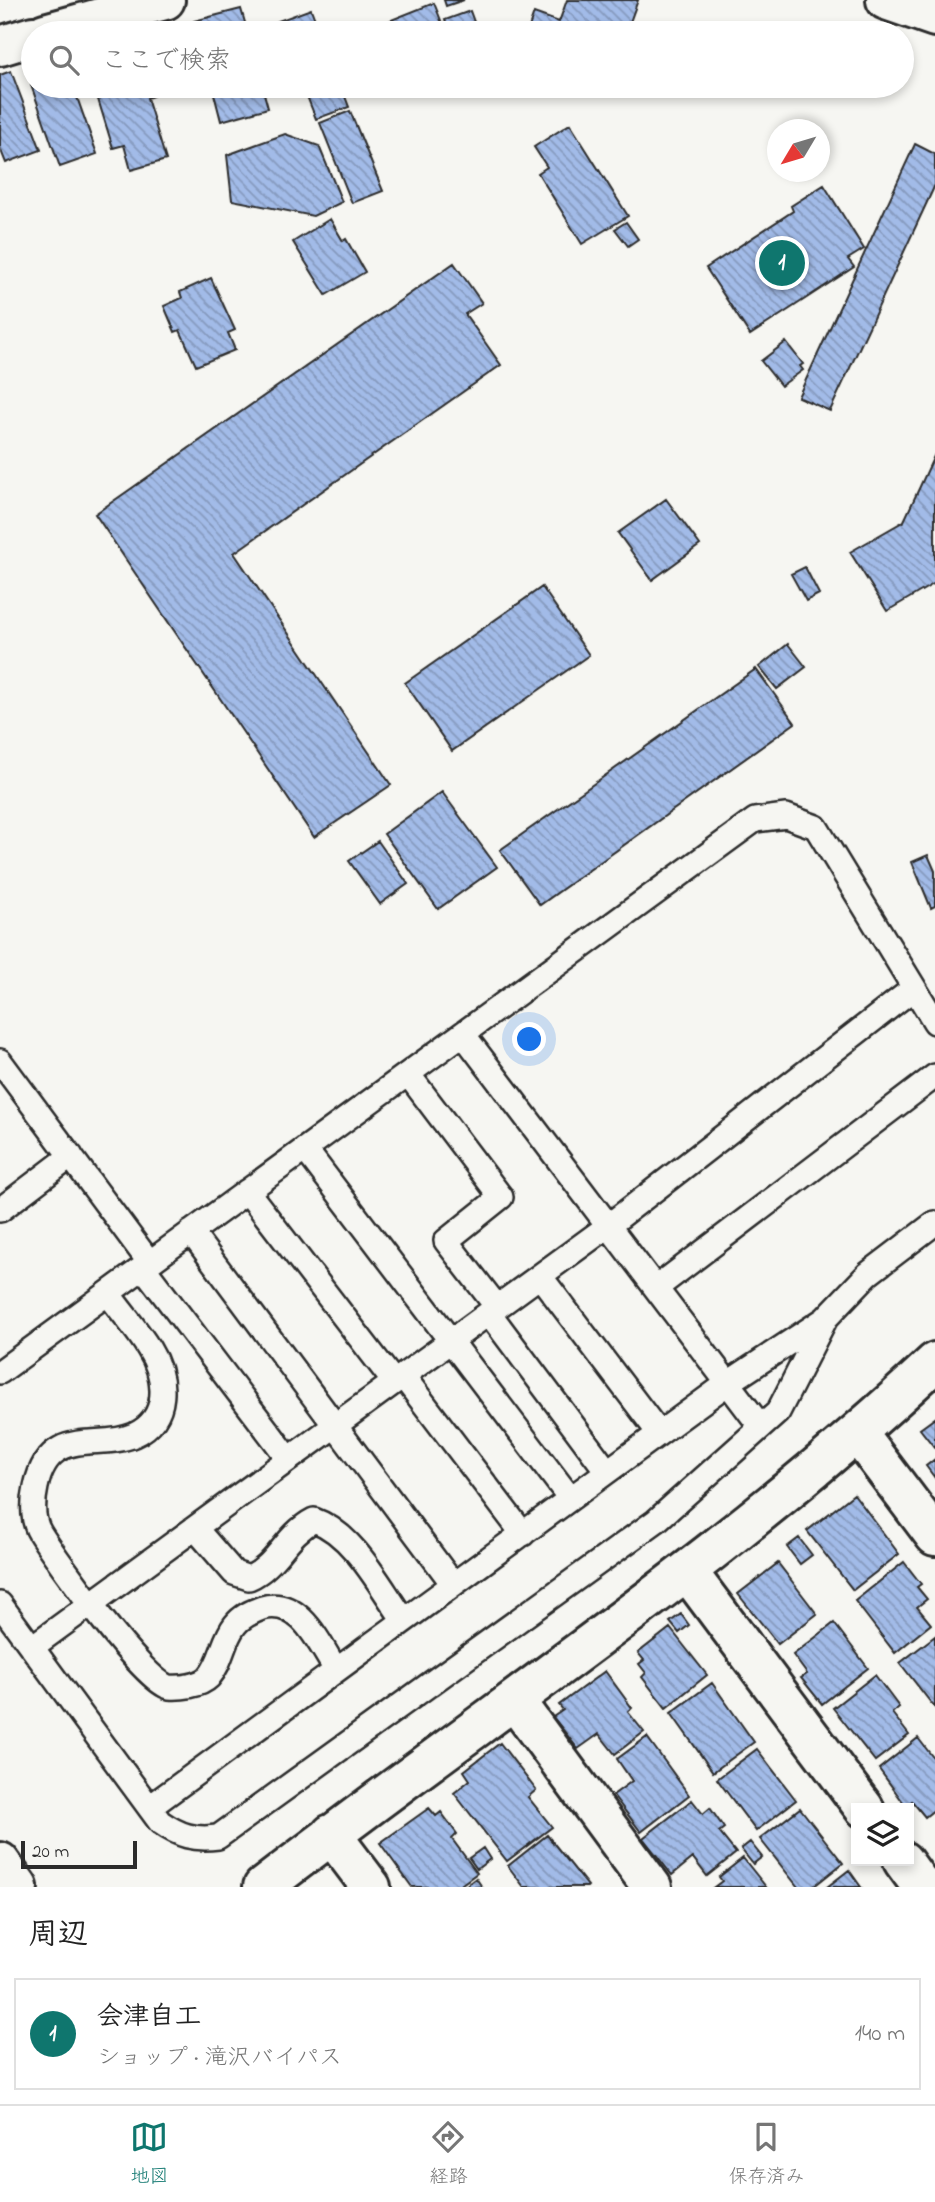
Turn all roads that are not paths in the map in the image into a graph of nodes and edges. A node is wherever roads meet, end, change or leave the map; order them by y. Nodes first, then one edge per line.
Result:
1 (165, 0) edge
2 (886, 0) edge
3 (935, 17) edge
4 (88, 21) edge
5 (21, 40) edge
6 (0, 46) edge
7 (914, 988) junction
8 (935, 1022) edge
9 (463, 1034) junction
10 (0, 1061) edge
11 (408, 1074) junction
12 (935, 1076) edge
13 (305, 1149) junction
14 (71, 1156) junction
15 (247, 1191) junction
16 (0, 1210) edge
17 (935, 1223) edge
18 (608, 1226) junction
19 (191, 1232) junction
20 (146, 1265) junction
21 (540, 1276) junction
22 (656, 1288) junction
23 (108, 1293) junction
24 (493, 1310) junction
25 (826, 1318) junction
26 (451, 1341) junction
27 (935, 1362) edge
28 (0, 1372) edge
29 (398, 1379) junction
30 (727, 1383) junction
31 (334, 1426) junction
32 (761, 1427) junction
33 (659, 1433) junction
34 (858, 1434) junction
35 (289, 1459) junction
36 (607, 1471) junction
37 (570, 1498) junction
38 (195, 1528) junction
39 (523, 1534) junction
40 (935, 1536) edge
41 (687, 1571) junction
42 (453, 1584) junction
43 (92, 1602) junction
44 (0, 1604) edge
45 (404, 1620) junction
46 (32, 1647) junction
47 (336, 1670) junction
48 (515, 1701) junction
49 (859, 1803) edge
50 (150, 1807) junction
51 (331, 1834) junction
52 (0, 1861) edge
53 (906, 1866) edge
54 (18, 1887) edge
55 (263, 1887) edge
56 (371, 1887) edge
57 (652, 1887) edge
58 (922, 1887) edge

1 - 4 main road
2 - 3 main road
5 - 6 main road
7 - 8 lane
7 - 9 lane
7 - 18 lane
9 - 11 lane
9 - 18 lane
10 - 14 lane
11 - 13 lane
11 - 24 lane
12 - 22 lane
13 - 15 lane
13 - 26 lane
14 - 16 lane
14 - 20 lane
15 - 19 lane
15 - 29 lane
17 - 25 lane
18 - 21 lane
18 - 22 lane
19 - 20 lane
19 - 31 lane
20 - 23 lane
20 - 35 lane
21 - 24 lane
21 - 33 lane
22 - 30 lane
23 - 28 lane
23 - 43 lane
24 - 26 lane
24 - 36 lane
25 - 30 lane
25 - 32 lane
26 - 29 lane
26 - 37 lane
27 - 34 main road
29 - 31 lane
29 - 39 lane
30 - 32 lane
30 - 33 lane
31 - 35 lane
31 - 42 lane
32 - 50 lane
33 - 36 lane
34 - 40 main road
34 - 41 main road
35 - 38 lane
36 - 37 lane
37 - 39 lane
38 - 43 lane
38 - 45 lane
39 - 42 lane
41 - 48 main road
41 - 49 main road
42 - 45 lane
43 - 46 lane
43 - 47 lane
44 - 46 lane
45 - 47 lane
46 - 50 lane
47 - 50 lane
48 - 51 main road
48 - 57 main road
51 - 55 main road
51 - 56 main road
52 - 54 main road
53 - 58 main road

